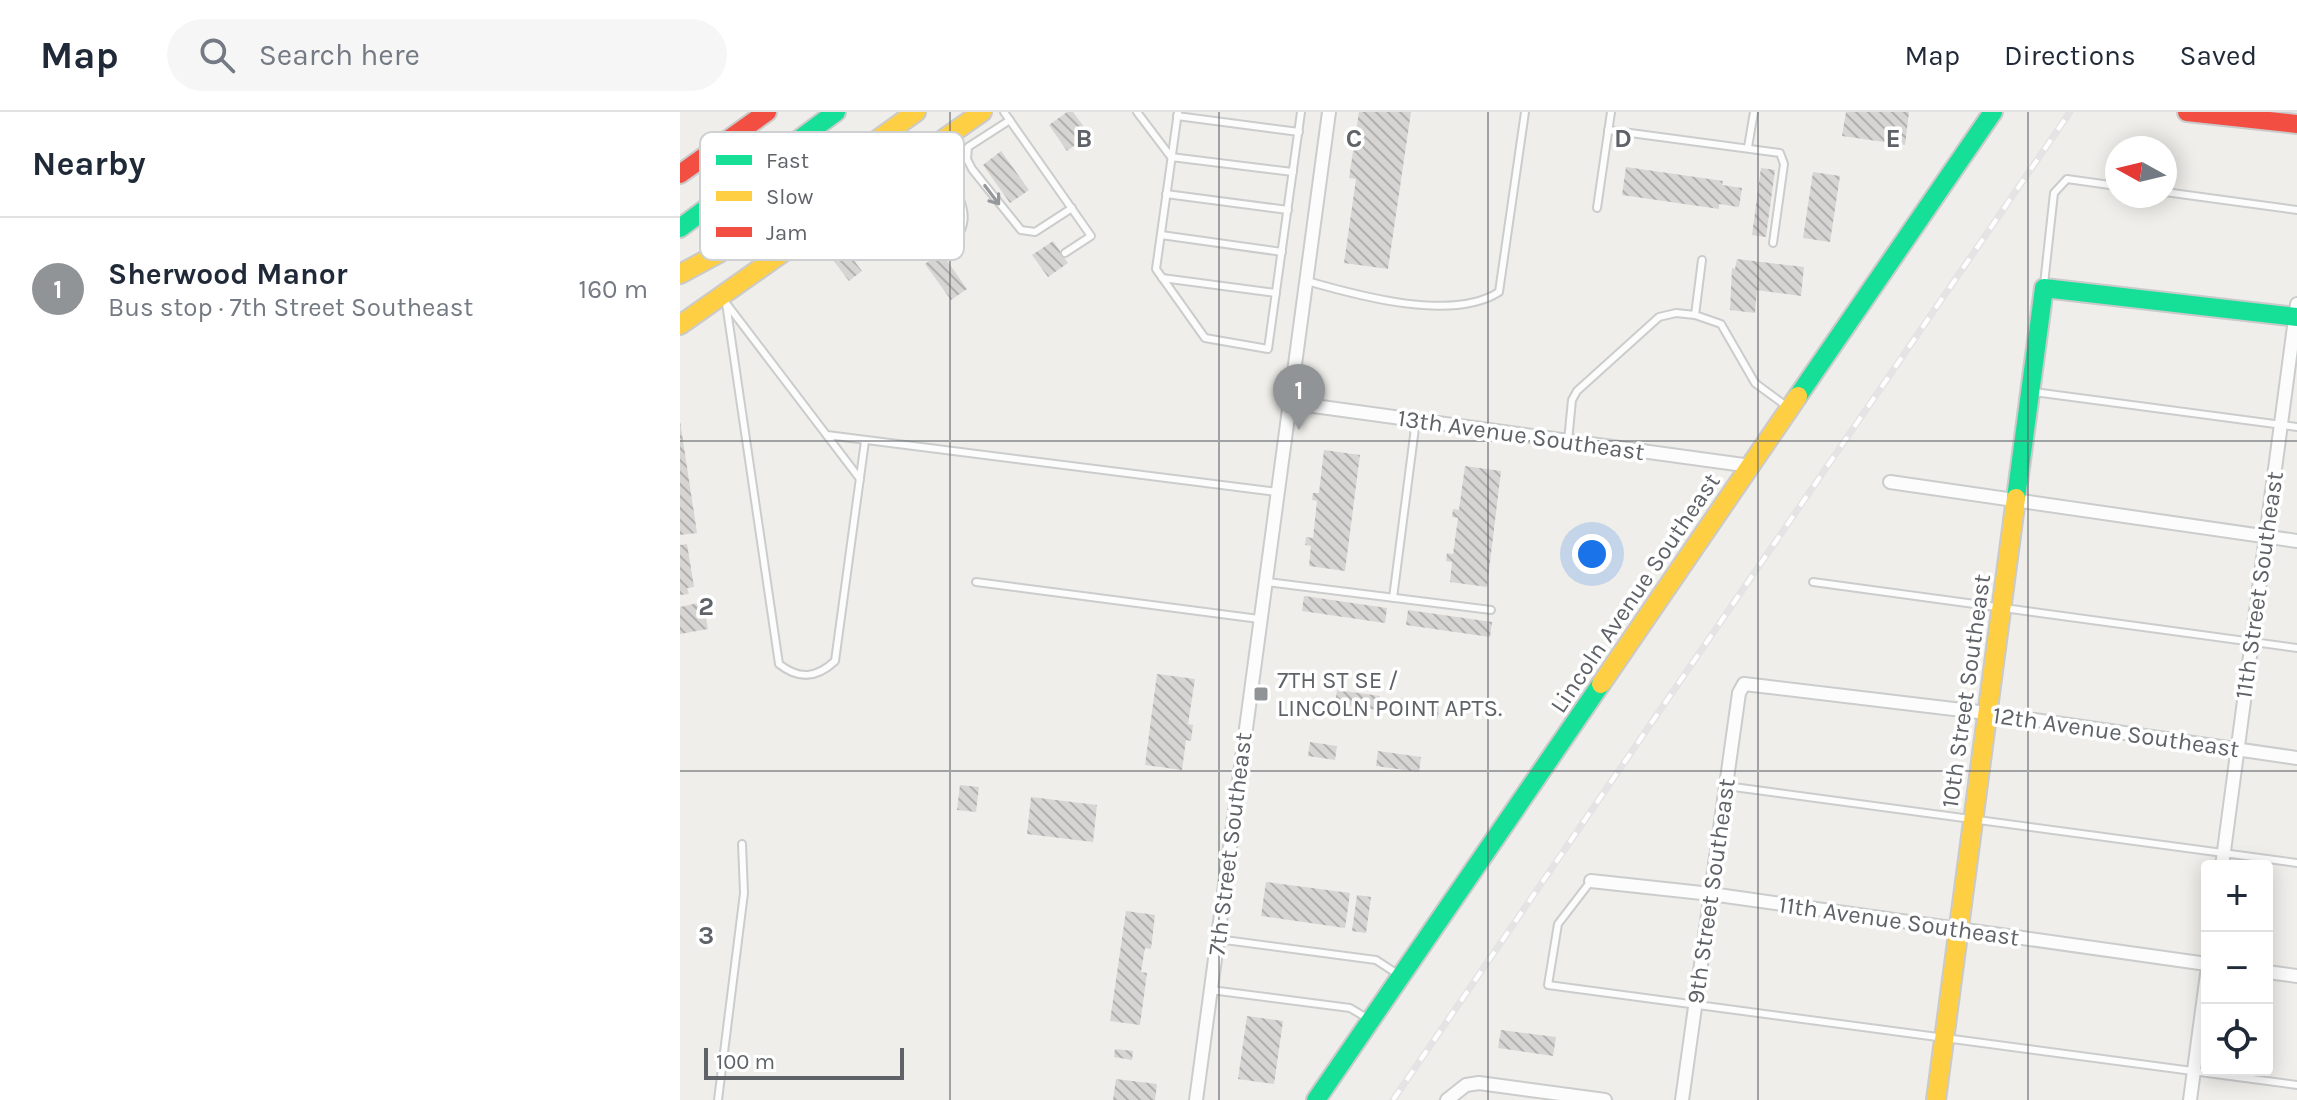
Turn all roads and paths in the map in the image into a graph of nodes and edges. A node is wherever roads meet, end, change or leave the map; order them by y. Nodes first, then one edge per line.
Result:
1 (767, 112) edge
2 (836, 112) edge
3 (916, 112) edge
4 (982, 112) edge
5 (1004, 112) edge
6 (1137, 112) edge
7 (1301, 112) edge
8 (1329, 112) edge
9 (1525, 112) edge
10 (1611, 112) edge
11 (1754, 112) edge
12 (1993, 112) edge
13 (2187, 112) edge
14 (1177, 114) edge
15 (1010, 120) junction
16 (2297, 124) edge
17 (1608, 130) junction
18 (739, 132) edge
19 (809, 132) edge
20 (888, 132) edge
21 (954, 132) edge
22 (1299, 132) junction
23 (1748, 147) junction
24 (1171, 157) junction
25 (700, 160) edge
26 (1293, 172) junction
27 (680, 174) edge
28 (2105, 184) edge
29 (1166, 194) junction
30 (2177, 194) edge
31 (1072, 208) junction
32 (1597, 208) dead end
33 (1288, 210) junction
34 (2297, 210) edge
35 (700, 213) edge
36 (680, 228) edge
37 (1161, 235) junction
38 (1773, 243) dead end
39 (1282, 252) junction
40 (1065, 253) dead end
41 (706, 260) edge
42 (778, 260) edge
43 (1702, 260) dead end
44 (680, 274) edge
45 (1162, 278) junction
46 (1307, 281) junction
47 (2044, 288) junction
48 (1276, 293) junction
49 (724, 300) junction
50 (2296, 313) edge
51 (1695, 315) junction
52 (680, 325) edge
53 (2030, 392) junction
54 (1292, 403) junction
55 (1790, 409) junction
56 (1416, 420) junction
57 (2281, 425) junction
58 (2297, 427) edge
59 (827, 435) junction
60 (865, 441) junction
61 (1568, 441) junction
62 (1751, 466) junction
63 (860, 479) junction
64 (1890, 482) dead end
65 (1277, 492) junction
66 (2016, 499) junction
67 (2266, 537) junction
68 (2297, 541) edge
69 (976, 582) dead end
70 (1264, 582) junction
71 (1813, 582) dead end
72 (1393, 598) junction
73 (1491, 610) dead end
74 (2001, 611) junction
75 (1259, 619) junction
76 (2252, 642) junction
77 (2297, 648) edge
78 (1744, 684) joint
79 (1987, 713) junction
80 (2237, 750) junction
81 (2297, 758) edge
82 (1726, 786) junction
83 (1973, 819) junction
84 (742, 844) dead end
85 (2222, 859) edge
86 (2297, 863) edge
87 (1591, 881) joint
88 (1711, 894) junction
89 (1958, 929) junction
90 (1217, 939) junction
91 (2201, 963) edge
92 (2273, 973) edge
93 (2297, 976) edge
94 (1401, 977) junction
95 (1211, 990) junction
96 (2203, 1004) edge
97 (1695, 1005) junction
98 (1372, 1020) junction
99 (1944, 1035) junction
100 (2194, 1071) junction
101 (2297, 1085) edge
102 (1451, 1096) edge
103 (718, 1100) edge
104 (1196, 1100) edge
105 (1316, 1100) edge
106 (1605, 1100) edge
107 (1682, 1100) edge
108 (1936, 1100) edge
109 (2190, 1100) edge

1 - 18 main road
2 - 19 main road
3 - 20 main road
4 - 21 main road
5 - 15 lane
6 - 24 lane
7 - 22 lane
8 - 46 street, 7th Street Southeast
9 - 46 lane
10 - 17 lane
11 - 23 lane
12 - 55 main road, Lincoln Avenue Southeast
13 - 16 main road
14 - 22 lane
14 - 24 lane
15 - 31 lane
15 -> 31 lane
17 - 23 lane
17 - 32 lane
22 - 26 lane
23 - 38 lane
24 - 26 lane
24 - 29 lane
25 - 27 main road
26 - 33 lane
28 - 47 lane
29 - 33 lane
29 - 37 lane
30 - 34 lane
31 - 40 lane
33 - 39 lane
35 - 36 main road
37 - 39 lane
37 - 45 lane
39 - 48 lane
41 - 44 main road
42 - 49 main road
43 - 51 lane
45 - 48 lane
45 - 48 lane
46 - 54 street, 7th Street Southeast
47 - 50 main road
47 - 53 main road, 10th Street Southeast
49 - 52 main road
49 - 59 lane
49 - 63 lane
50 - 57 street, 11th Street Southeast
51 - 55 lane
51 - 61 lane
53 - 57 lane
53 - 66 main road, 10th Street Southeast
54 - 56 street, 13th Avenue Southeast
54 - 65 street, 7th Street Southeast
55 - 62 main road, Lincoln Avenue Southeast
56 - 61 street, 13th Avenue Southeast
56 - 72 lane
57 - 58 lane
57 - 67 street, 11th Street Southeast
59 - 60 lane
59 - 63 lane
60 - 63 lane
60 - 65 lane
61 - 62 street, 13th Avenue Southeast
62 - 94 main road, Lincoln Avenue Southeast
64 - 66 street
65 - 70 street, 7th Street Southeast
66 - 67 street
66 - 74 main road, 10th Street Southeast
67 - 68 street
67 - 76 street, 11th Street Southeast
69 - 75 lane
70 - 72 lane
70 - 75 street, 7th Street Southeast
71 - 74 lane
72 - 73 lane
74 - 76 lane
74 - 79 main road, 10th Street Southeast
75 - 90 street, 7th Street Southeast
76 - 77 lane
76 - 80 street, 11th Street Southeast
78 - 79 street, 12th Avenue Southeast
78 - 82 street, 9th Street Southeast
79 - 80 street, 12th Avenue Southeast
79 - 83 main road, 10th Street Southeast
80 - 81 street, 12th Avenue Southeast
80 - 85 street, 11th Street Southeast
82 - 83 lane
82 - 88 street, 9th Street Southeast
83 - 85 lane
83 - 89 main road, 10th Street Southeast
84 - 103 lane
85 - 86 lane
87 - 88 street, 11th Avenue Southeast
87 - 97 lane
88 - 89 street, 11th Avenue Southeast
88 - 97 street, 9th Street Southeast
89 - 91 street, 11th Avenue Southeast
89 - 99 main road, 10th Street Southeast
90 - 94 lane
90 - 95 street, 7th Street Southeast
92 - 93 street
94 - 98 main road, Lincoln Avenue Southeast
95 - 98 lane
95 - 104 street, 7th Street Southeast
96 - 100 street
97 - 99 lane
97 - 107 street, 9th Street Southeast
98 - 105 main road, Lincoln Avenue Southeast
99 - 100 lane
99 - 108 main road, 10th Street Southeast
100 - 101 lane
100 - 109 street
102 - 106 street

